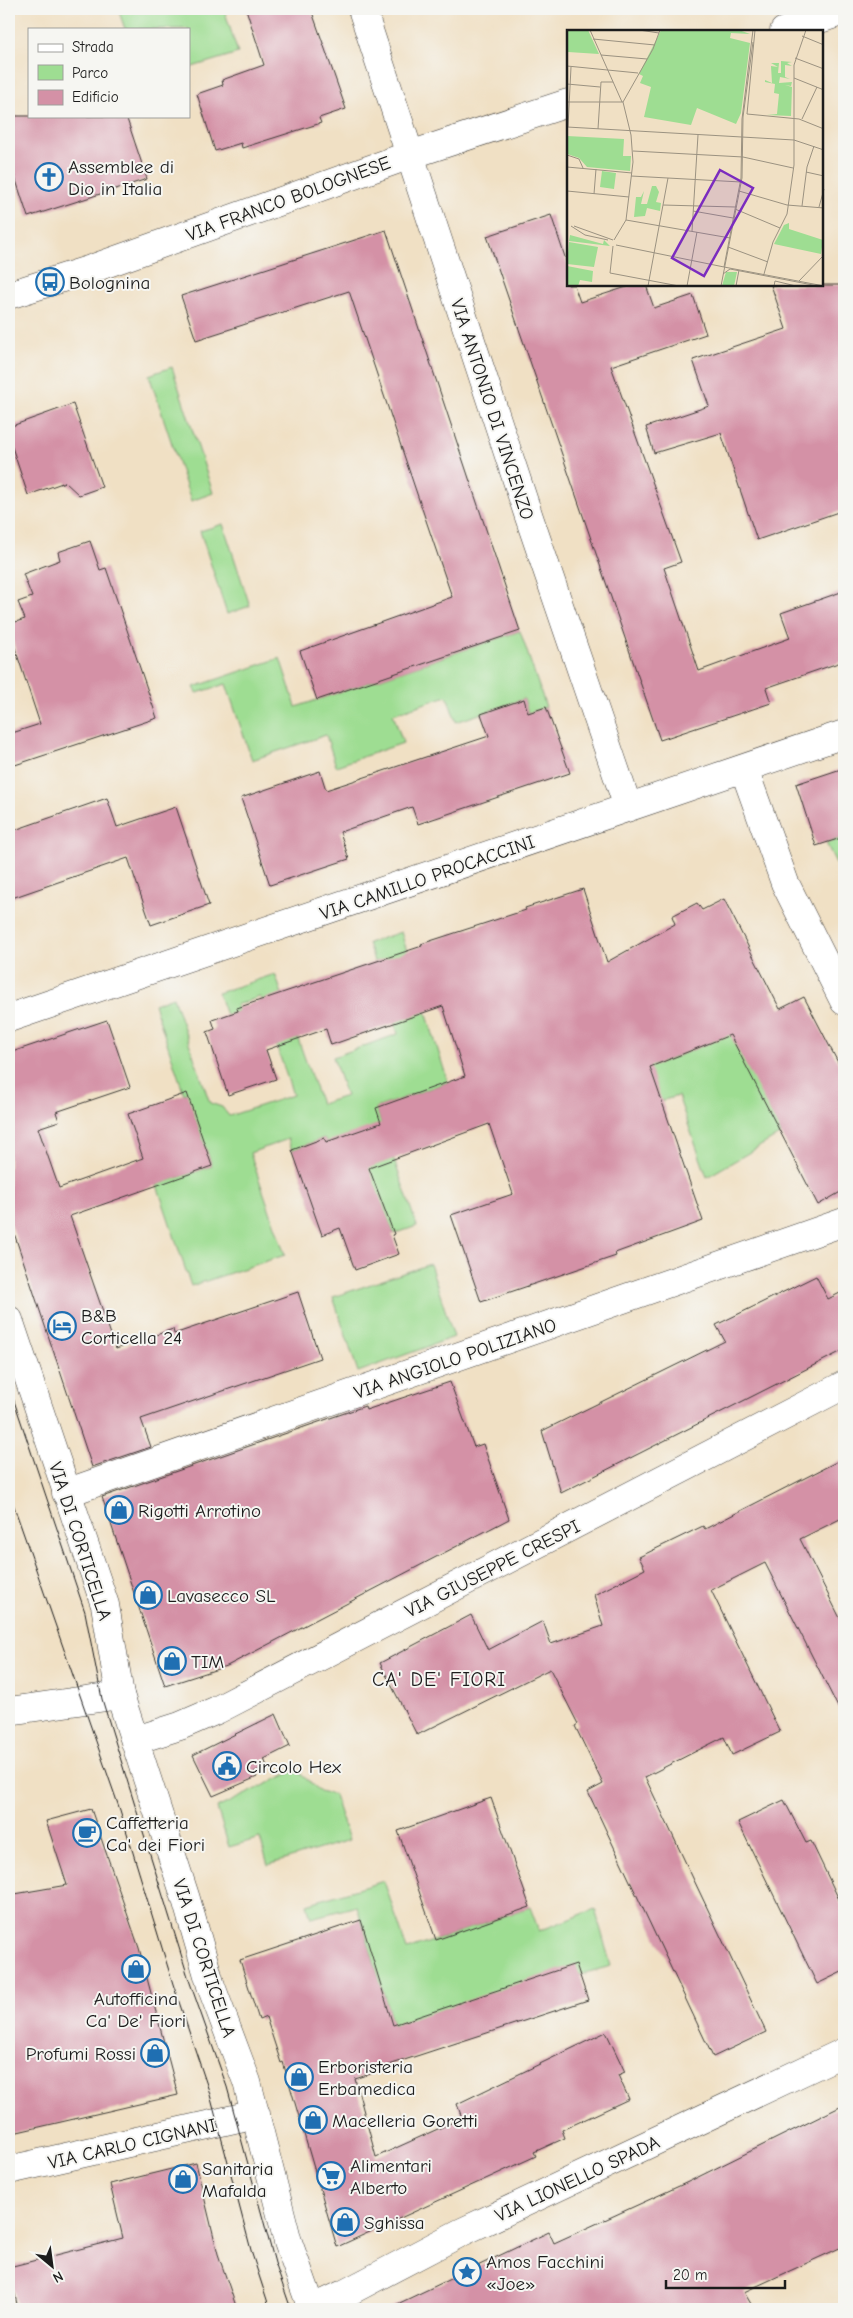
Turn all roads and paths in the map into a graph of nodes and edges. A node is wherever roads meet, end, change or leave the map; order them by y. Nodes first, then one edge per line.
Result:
1 (362, 9) edge
2 (844, 11) edge
3 (787, 30) edge
4 (567, 103) edge
5 (410, 155) junction
6 (9, 295) edge
7 (844, 734) edge
8 (744, 769) junction
9 (628, 807) junction
10 (844, 1000) edge
11 (9, 1018) edge
12 (844, 1222) edge
13 (9, 1320) edge
14 (844, 1385) edge
15 (66, 1493) junction
16 (120, 1695) junction
17 (9, 1711) edge
18 (136, 1740) junction
19 (844, 2052) edge
20 (256, 2114) junction
21 (9, 2170) edge
22 (312, 2309) edge

1 - 5 street, VIA ANTONIO DI VINCENZO
2 - 3 street
4 - 5 street, VIA FRANCO BOLOGNESE
5 - 6 street, VIA FRANCO BOLOGNESE
5 - 9 street, VIA ANTONIO DI VINCENZO
7 - 8 street, VIA CAMILLO PROCACCINI
8 - 9 street, VIA CAMILLO PROCACCINI
8 - 10 street
9 - 11 street, VIA CAMILLO PROCACCINI
12 - 15 street, VIA ANGIOLO POLIZIANO
13 - 15 street, VIA DI CORTICELLA
14 - 18 street, VIA GIUSEPPE CRESPI
15 - 16 street, VIA DI CORTICELLA
16 - 17 street
16 - 18 street, VIA DI CORTICELLA
18 - 20 street, VIA DI CORTICELLA
19 - 22 street, VIA LIONELLO SPADA
20 - 21 street, VIA CARLO CIGNANI
20 - 22 street, VIA DI CORTICELLA

